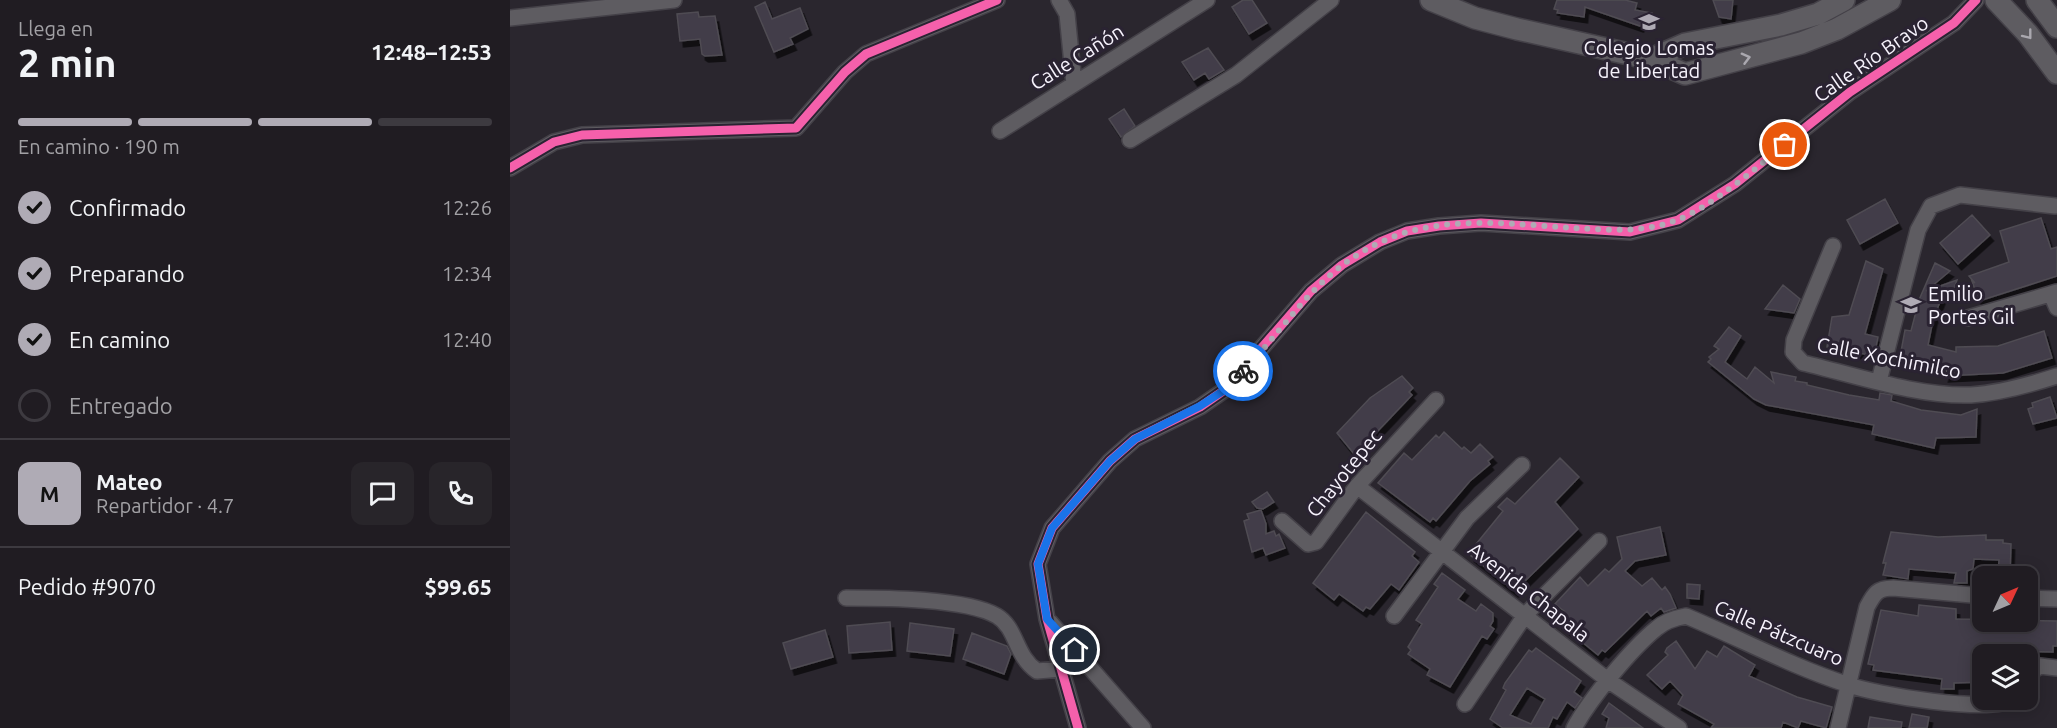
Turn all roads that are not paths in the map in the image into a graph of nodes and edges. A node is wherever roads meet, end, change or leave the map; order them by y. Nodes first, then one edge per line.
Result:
1 (674, 0) edge
2 (997, 0) edge
3 (1059, 0) edge
4 (1207, 0) edge
5 (1331, 0) edge
6 (1431, 0) edge
7 (1844, 0) edge
8 (1890, 0) edge
9 (1976, 0) edge
10 (1996, 0) edge
11 (2037, 0) edge
12 (510, 18) edge
13 (2057, 27) edge
14 (1651, 59) junction
15 (2057, 73) edge
16 (1074, 84) junction
17 (1000, 130) dead end
18 (1130, 140) dead end
19 (510, 168) edge
20 (2055, 206) dead end
21 (1833, 246) dead end
22 (2055, 298) edge
23 (1968, 318) dead end
24 (2057, 376) edge
25 (1879, 381) junction
26 (1436, 400) dead end
27 (1522, 465) dead end
28 (1357, 486) junction
29 (1282, 521) dead end
30 (1599, 541) dead end
31 (1440, 550) junction
32 (1972, 595) edge
33 (846, 598) dead end
34 (2038, 598) edge
35 (2057, 599) edge
36 (1526, 614) junction
37 (1394, 616) dead end
38 (1047, 619) junction
39 (2038, 667) edge
40 (2057, 668) edge
41 (1061, 669) junction
42 (1609, 681) junction
43 (1847, 685) junction
44 (1465, 704) dead end
45 (1972, 705) edge
46 (1078, 728) edge
47 (1143, 728) edge
48 (1574, 728) edge
49 (1679, 728) edge
50 (1838, 728) edge

1 - 12 street
2 - 19 street
3 - 16 street
4 - 16 street, Calle Cañón
5 - 18 street
6 - 14 main road
7 - 14 main road
14 -> 8 main road
9 - 38 street, Calle Río Bravo
10 -> 15 main road
11 - 13 main road
16 - 17 street, Calle Cañón
20 - 25 street
21 - 25 street, Calle Xochimilco
22 - 23 street
24 - 25 street, Calle Xochimilco
26 - 28 street, Chayotepec
27 - 31 street
28 - 29 street, Chayotepec
28 - 31 street, Avenida Chapala
30 - 36 street
31 - 36 street, Avenida Chapala
31 - 37 street
32 - 43 street
33 - 41 street
34 - 35 street
36 - 42 street, Avenida Chapala
36 - 44 street
38 - 41 street, Calle Río Bravo
38 - 47 street
39 - 40 street
41 - 46 street, Calle Río Bravo
42 - 43 street, Calle Pátzcuaro
42 - 48 street, Calle Pátzcuaro
42 - 49 street, Avenida Chapala
43 - 45 street, Calle Pátzcuaro
43 - 50 street

